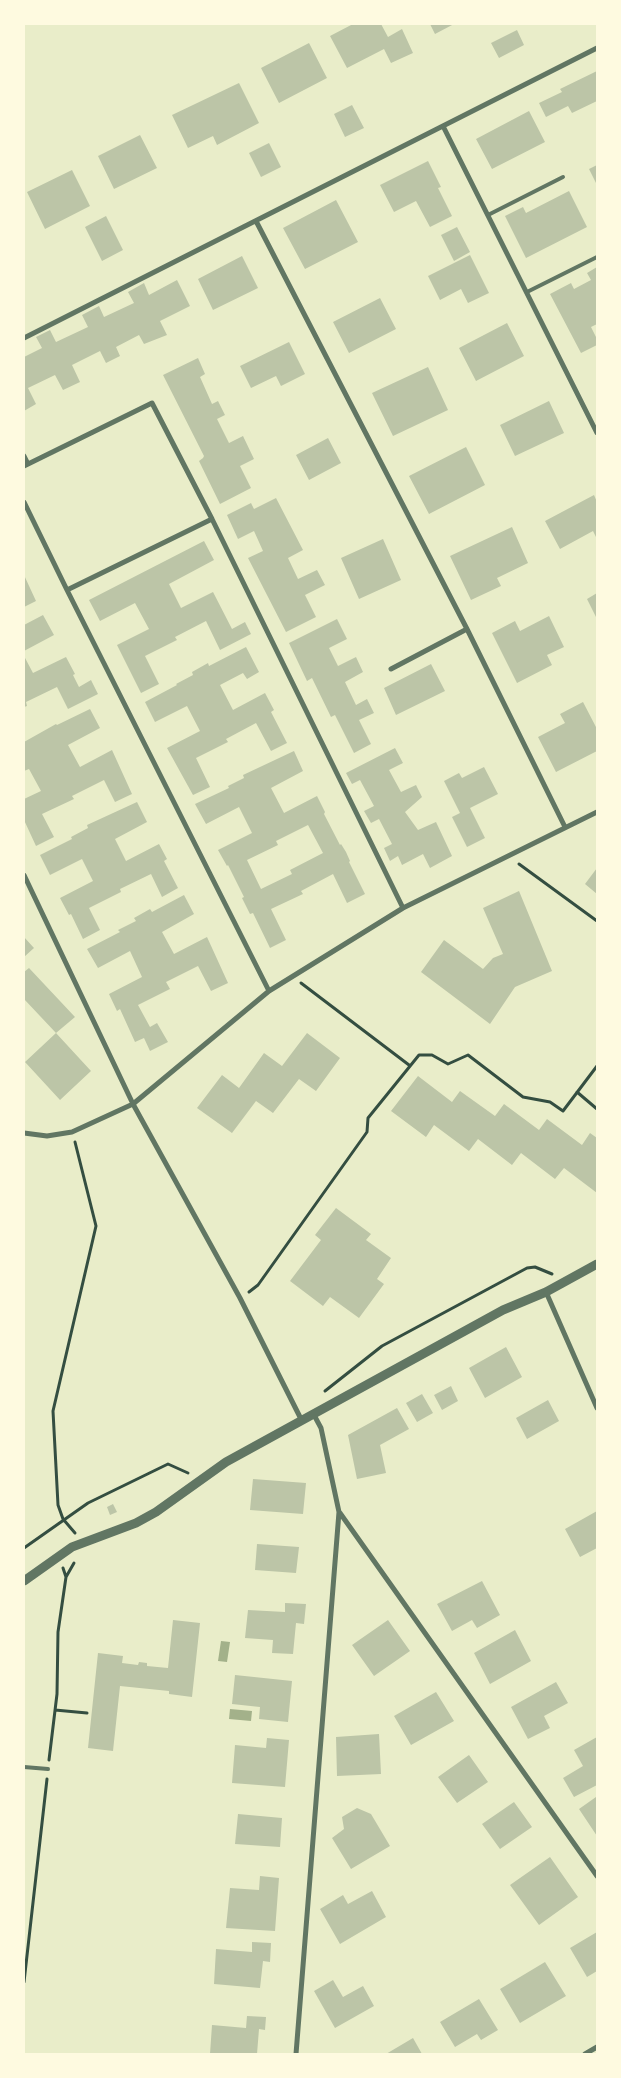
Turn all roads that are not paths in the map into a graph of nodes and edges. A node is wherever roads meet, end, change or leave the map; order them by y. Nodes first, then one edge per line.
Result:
1 (597, 48) edge
2 (443, 126) junction
3 (563, 177) dead end
4 (488, 215) junction
5 (256, 221) junction
6 (597, 257) edge
7 (526, 292) junction
8 (24, 338) edge
9 (597, 433) edge
10 (24, 456) edge
11 (26, 465) edge
12 (24, 502) edge
13 (212, 519) junction
14 (67, 590) junction
15 (467, 629) junction
16 (391, 669) dead end
17 (597, 812) edge
18 (565, 827) junction
19 (24, 875) edge
20 (403, 908) junction
21 (269, 991) junction
22 (134, 1104) junction
23 (24, 1133) edge
24 (597, 1264) edge
25 (546, 1292) junction
26 (597, 1408) edge
27 (314, 1415) junction
28 (302, 1421) junction
29 (339, 1512) junction
30 (24, 1581) edge
31 (24, 1767) edge
32 (48, 1769) road end
33 (597, 1876) edge
34 (597, 2047) edge
35 (296, 2054) edge
36 (585, 2054) edge

1 - 2 street
2 - 4 street
2 - 5 street
3 - 4 lane
4 - 7 street
5 - 8 street
5 - 15 street
6 - 7 lane
7 - 9 street
10 - 11 street
11 - 13 street
12 - 14 street
13 - 14 street
13 - 20 street
14 - 21 street
15 - 16 street
15 - 18 street
17 - 18 street
18 - 20 street
19 - 22 street
20 - 21 street
21 - 22 street
22 - 23 street
22 - 28 street
24 - 25 street
25 - 26 street
25 - 27 street
27 - 28 street
27 - 29 street
28 - 30 street
29 - 33 street
29 - 35 street
31 - 32 lane
34 - 36 street

